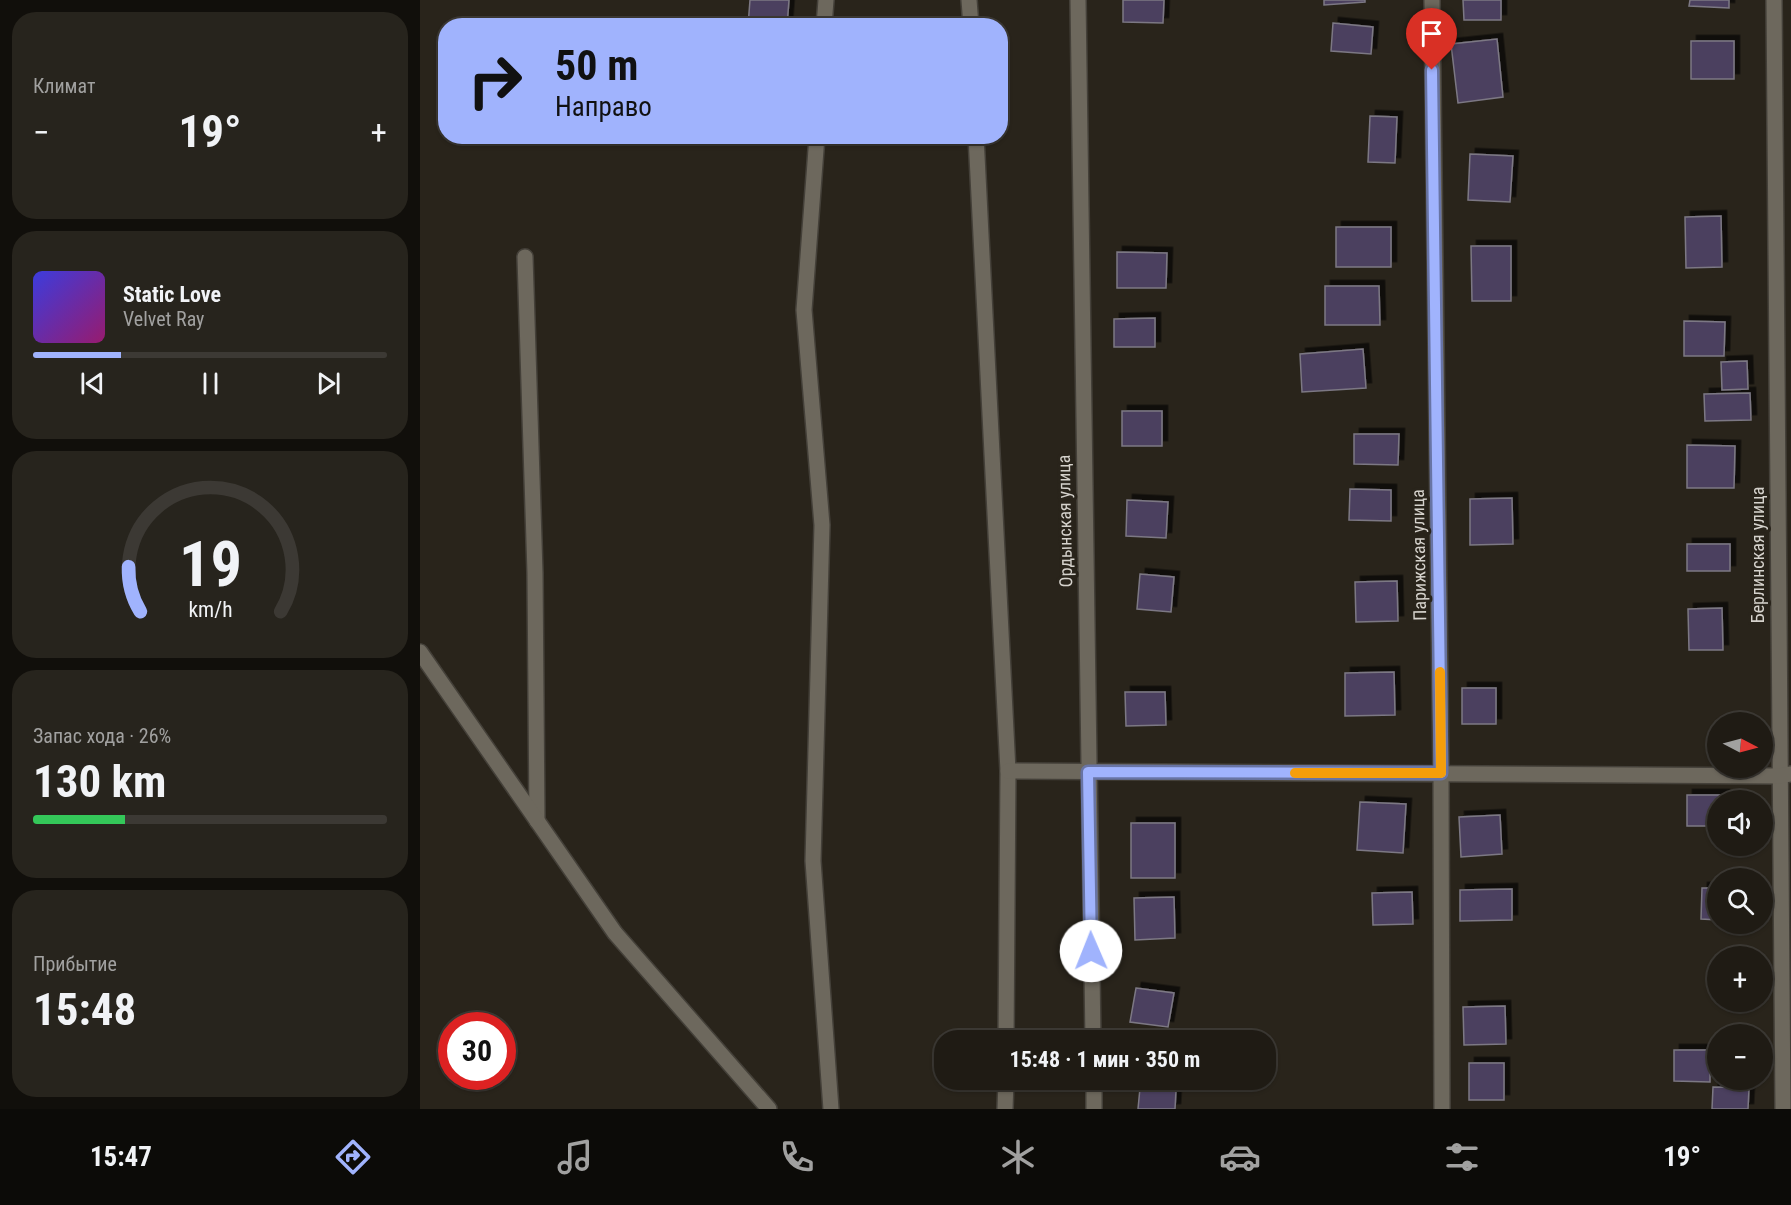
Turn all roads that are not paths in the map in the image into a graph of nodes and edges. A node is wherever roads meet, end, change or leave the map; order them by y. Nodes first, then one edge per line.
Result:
1 (826, 0) edge
2 (969, 0) edge
3 (1078, 0) edge
4 (1432, 0) edge
5 (1774, 0) edge
6 (825, 18) edge
7 (970, 18) edge
8 (816, 144) edge
9 (976, 144) edge
10 (525, 257) dead end
11 (420, 652) edge
12 (1008, 771) junction
13 (1088, 772) junction
14 (1441, 773) junction
15 (1785, 775) edge
16 (537, 821) junction
17 (1006, 1030) edge
18 (1093, 1030) edge
19 (1006, 1090) edge
20 (1094, 1090) edge
21 (769, 1109) edge
22 (831, 1109) edge
23 (1005, 1109) edge
24 (1094, 1109) edge
25 (1442, 1109) edge
26 (1782, 1109) edge

1 - 6 street
2 - 7 street
3 - 13 street, Ордынская улица
4 - 14 street, Парижская улица
5 - 15 street, Берлинская улица
8 - 22 street
9 - 12 street
10 - 16 street
11 - 16 street
12 - 13 street
12 - 17 street
13 - 14 street
13 - 18 street, Ордынская улица
14 - 15 street
14 - 25 street, Парижская улица
15 - 26 street, Берлинская улица
16 - 21 street
19 - 23 street
20 - 24 street

